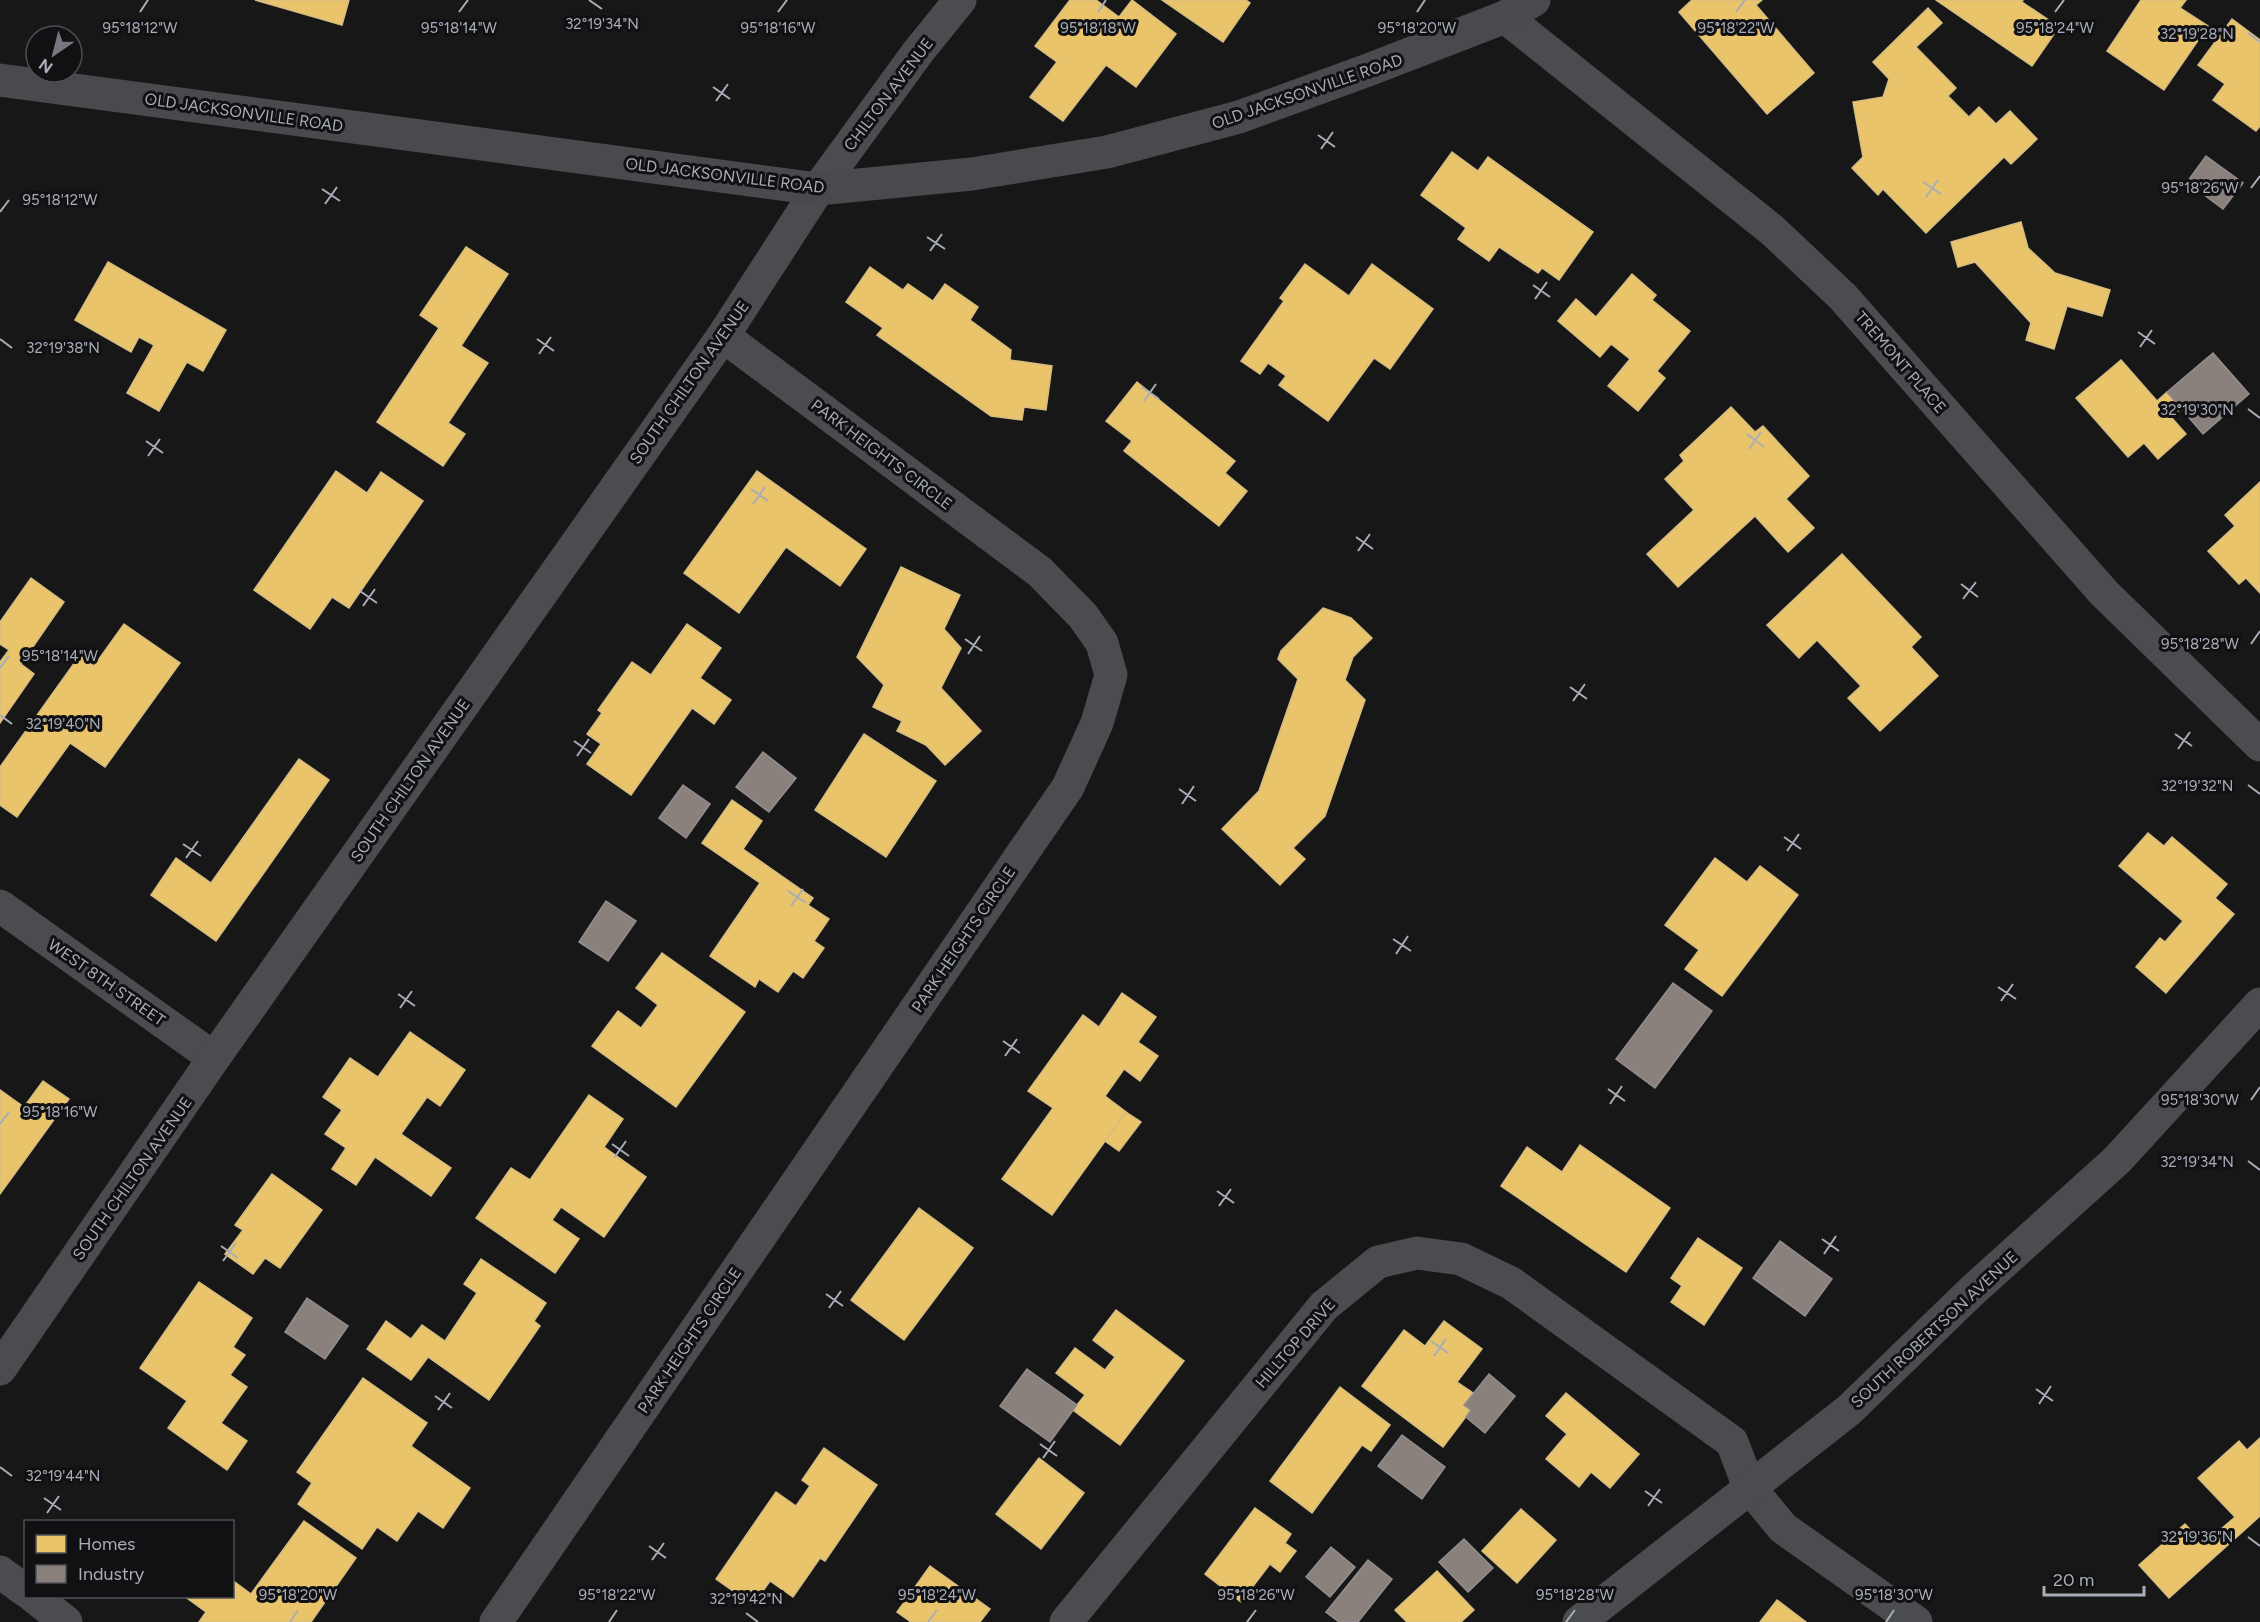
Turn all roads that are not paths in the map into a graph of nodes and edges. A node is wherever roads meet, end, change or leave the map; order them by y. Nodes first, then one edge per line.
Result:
1 (960, 0) edge
2 (1534, 0) edge
3 (1505, 17) junction
4 (0, 80) edge
5 (818, 189) junction
6 (723, 336) junction
7 (2260, 745) edge
8 (0, 906) edge
9 (2260, 1004) edge
10 (214, 1058) junction
11 (0, 1369) edge
12 (1749, 1487) junction
13 (0, 1572) edge
14 (24, 1590) edge
15 (36, 1598) edge
16 (66, 1622) edge
17 (496, 1622) edge
18 (1066, 1622) edge
19 (1579, 1622) edge
20 (1916, 1622) edge

1 - 5 street, CHILTON AVENUE
2 - 3 main road, OLD JACKSONVILLE ROAD
3 - 5 main road, OLD JACKSONVILLE ROAD
3 - 7 street, TREMONT PLACE
4 - 5 main road, OLD JACKSONVILLE ROAD
5 - 6 street, SOUTH CHILTON AVENUE
6 - 10 street, SOUTH CHILTON AVENUE
6 - 17 street, PARK HEIGHTS CIRCLE
8 - 10 street, WEST 8TH STREET
9 - 12 street, SOUTH ROBERTSON AVENUE
10 - 11 street, SOUTH CHILTON AVENUE
12 - 18 street, HILLTOP DRIVE
12 - 19 street, SOUTH ROBERTSON AVENUE
12 - 20 street, HILLTOP DRIVE
13 - 14 street
15 - 16 street

